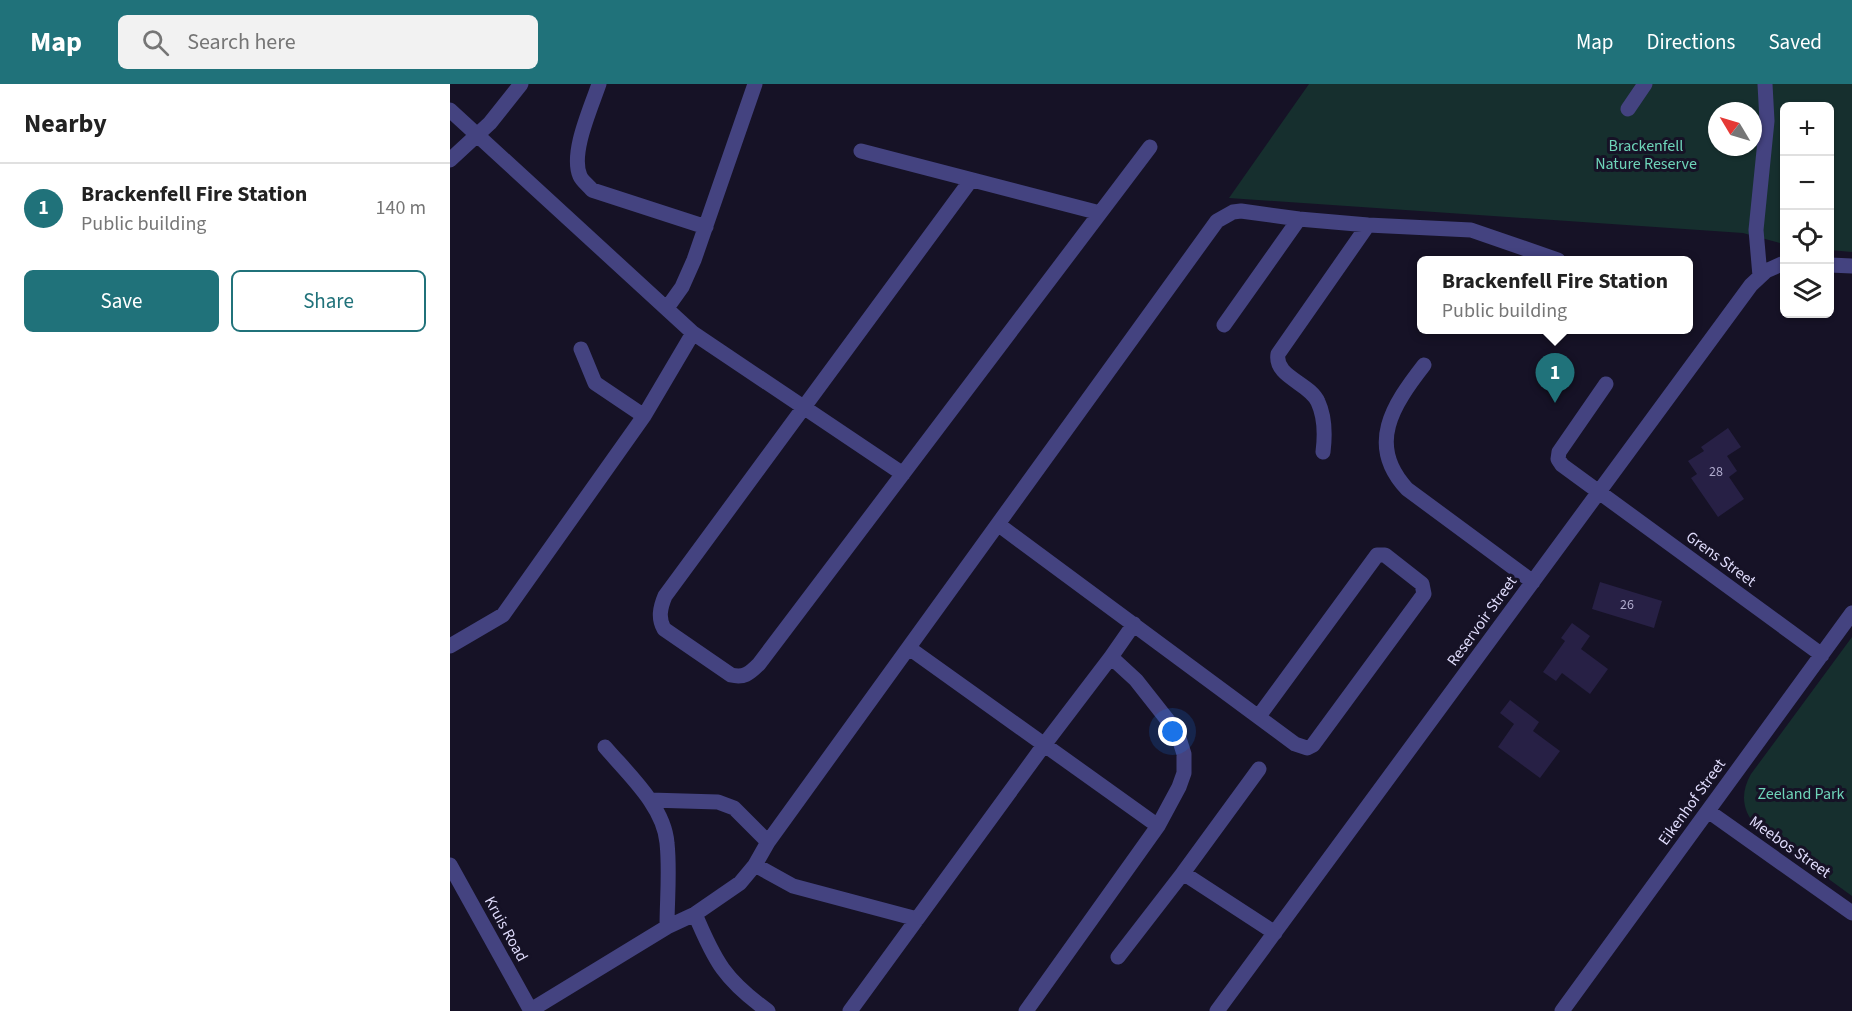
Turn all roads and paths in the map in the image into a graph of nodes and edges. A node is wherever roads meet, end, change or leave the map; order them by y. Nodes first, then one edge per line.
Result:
1 (521, 84) edge
2 (599, 84) edge
3 (755, 84) edge
4 (1645, 84) edge
5 (1765, 84) edge
6 (1628, 109) dead end
7 (450, 110) edge
8 (478, 135) junction
9 (1150, 147) dead end
10 (861, 151) dead end
11 (450, 160) edge
12 (971, 180) junction
13 (1100, 213) junction
14 (1299, 219) junction
15 (1368, 225) junction
16 (706, 227) junction
17 (1544, 256) edge
18 (1783, 264) edge
19 (1834, 265) edge
20 (1852, 266) edge
21 (1760, 276) junction
22 (667, 308) junction
23 (1224, 325) dead end
24 (693, 333) junction
25 (581, 349) dead end
26 (1424, 365) dead end
27 (1606, 384) dead end
28 (804, 408) junction
29 (644, 416) junction
30 (1323, 452) dead end
31 (903, 474) junction
32 (1599, 492) junction
33 (999, 525) junction
34 (1533, 582) junction
35 (1852, 613) edge
36 (1134, 624) junction
37 (450, 646) edge
38 (909, 648) junction
39 (1822, 655) junction
40 (1111, 657) junction
41 (1258, 716) junction
42 (1044, 745) junction
43 (605, 747) dead end
44 (1259, 769) dead end
45 (650, 800) junction
46 (1708, 811) junction
47 (1158, 826) junction
48 (768, 842) junction
49 (450, 865) edge
50 (755, 865) junction
51 (1183, 873) junction
52 (1852, 913) edge
53 (695, 914) junction
54 (917, 920) junction
55 (667, 927) junction
56 (1275, 933) junction
57 (1118, 957) dead end
58 (531, 1010) edge
59 (768, 1011) edge
60 (849, 1011) edge
61 (1026, 1011) edge
62 (1217, 1011) edge
63 (1562, 1011) edge

1 - 8 street
2 - 16 street
3 - 16 street
4 - 6 street
5 - 21 street
7 - 8 street
8 - 11 street
8 - 22 street
9 - 13 street
10 - 12 street
12 - 13 street
12 - 28 street
13 - 31 street
14 - 15 street
14 - 23 street
14 - 33 street
15 - 17 street
15 - 30 street
16 - 22 street
18 - 21 street, Reservoir Street
19 - 20 street
21 - 32 street, Reservoir Street
22 - 24 street
24 - 28 street
24 - 29 street
25 - 29 street
26 - 34 street
27 - 32 street, Grens Street
28 - 31 street
28 - 31 street
29 - 37 street
32 - 34 street, Reservoir Street
32 - 39 street, Grens Street
33 - 36 street
33 - 38 street
34 - 56 street, Reservoir Street
35 - 39 street, Eikenhof Street
36 - 40 street
36 - 41 street
38 - 42 street
38 - 48 street
39 - 46 street, Eikenhof Street
40 - 42 street
40 - 47 street
41 - 41 street
42 - 47 street
42 - 54 street
43 - 45 street
44 - 51 street
45 - 48 street
45 - 55 street
46 - 52 street, Meebos Street
46 - 63 street, Eikenhof Street
47 - 61 street
48 - 50 street
49 - 58 street, Kruis Road
50 - 53 street
50 - 54 street
51 - 56 street
51 - 57 street
53 - 55 street
53 - 59 street
54 - 60 street
55 - 58 street
56 - 62 street, Reservoir Street

